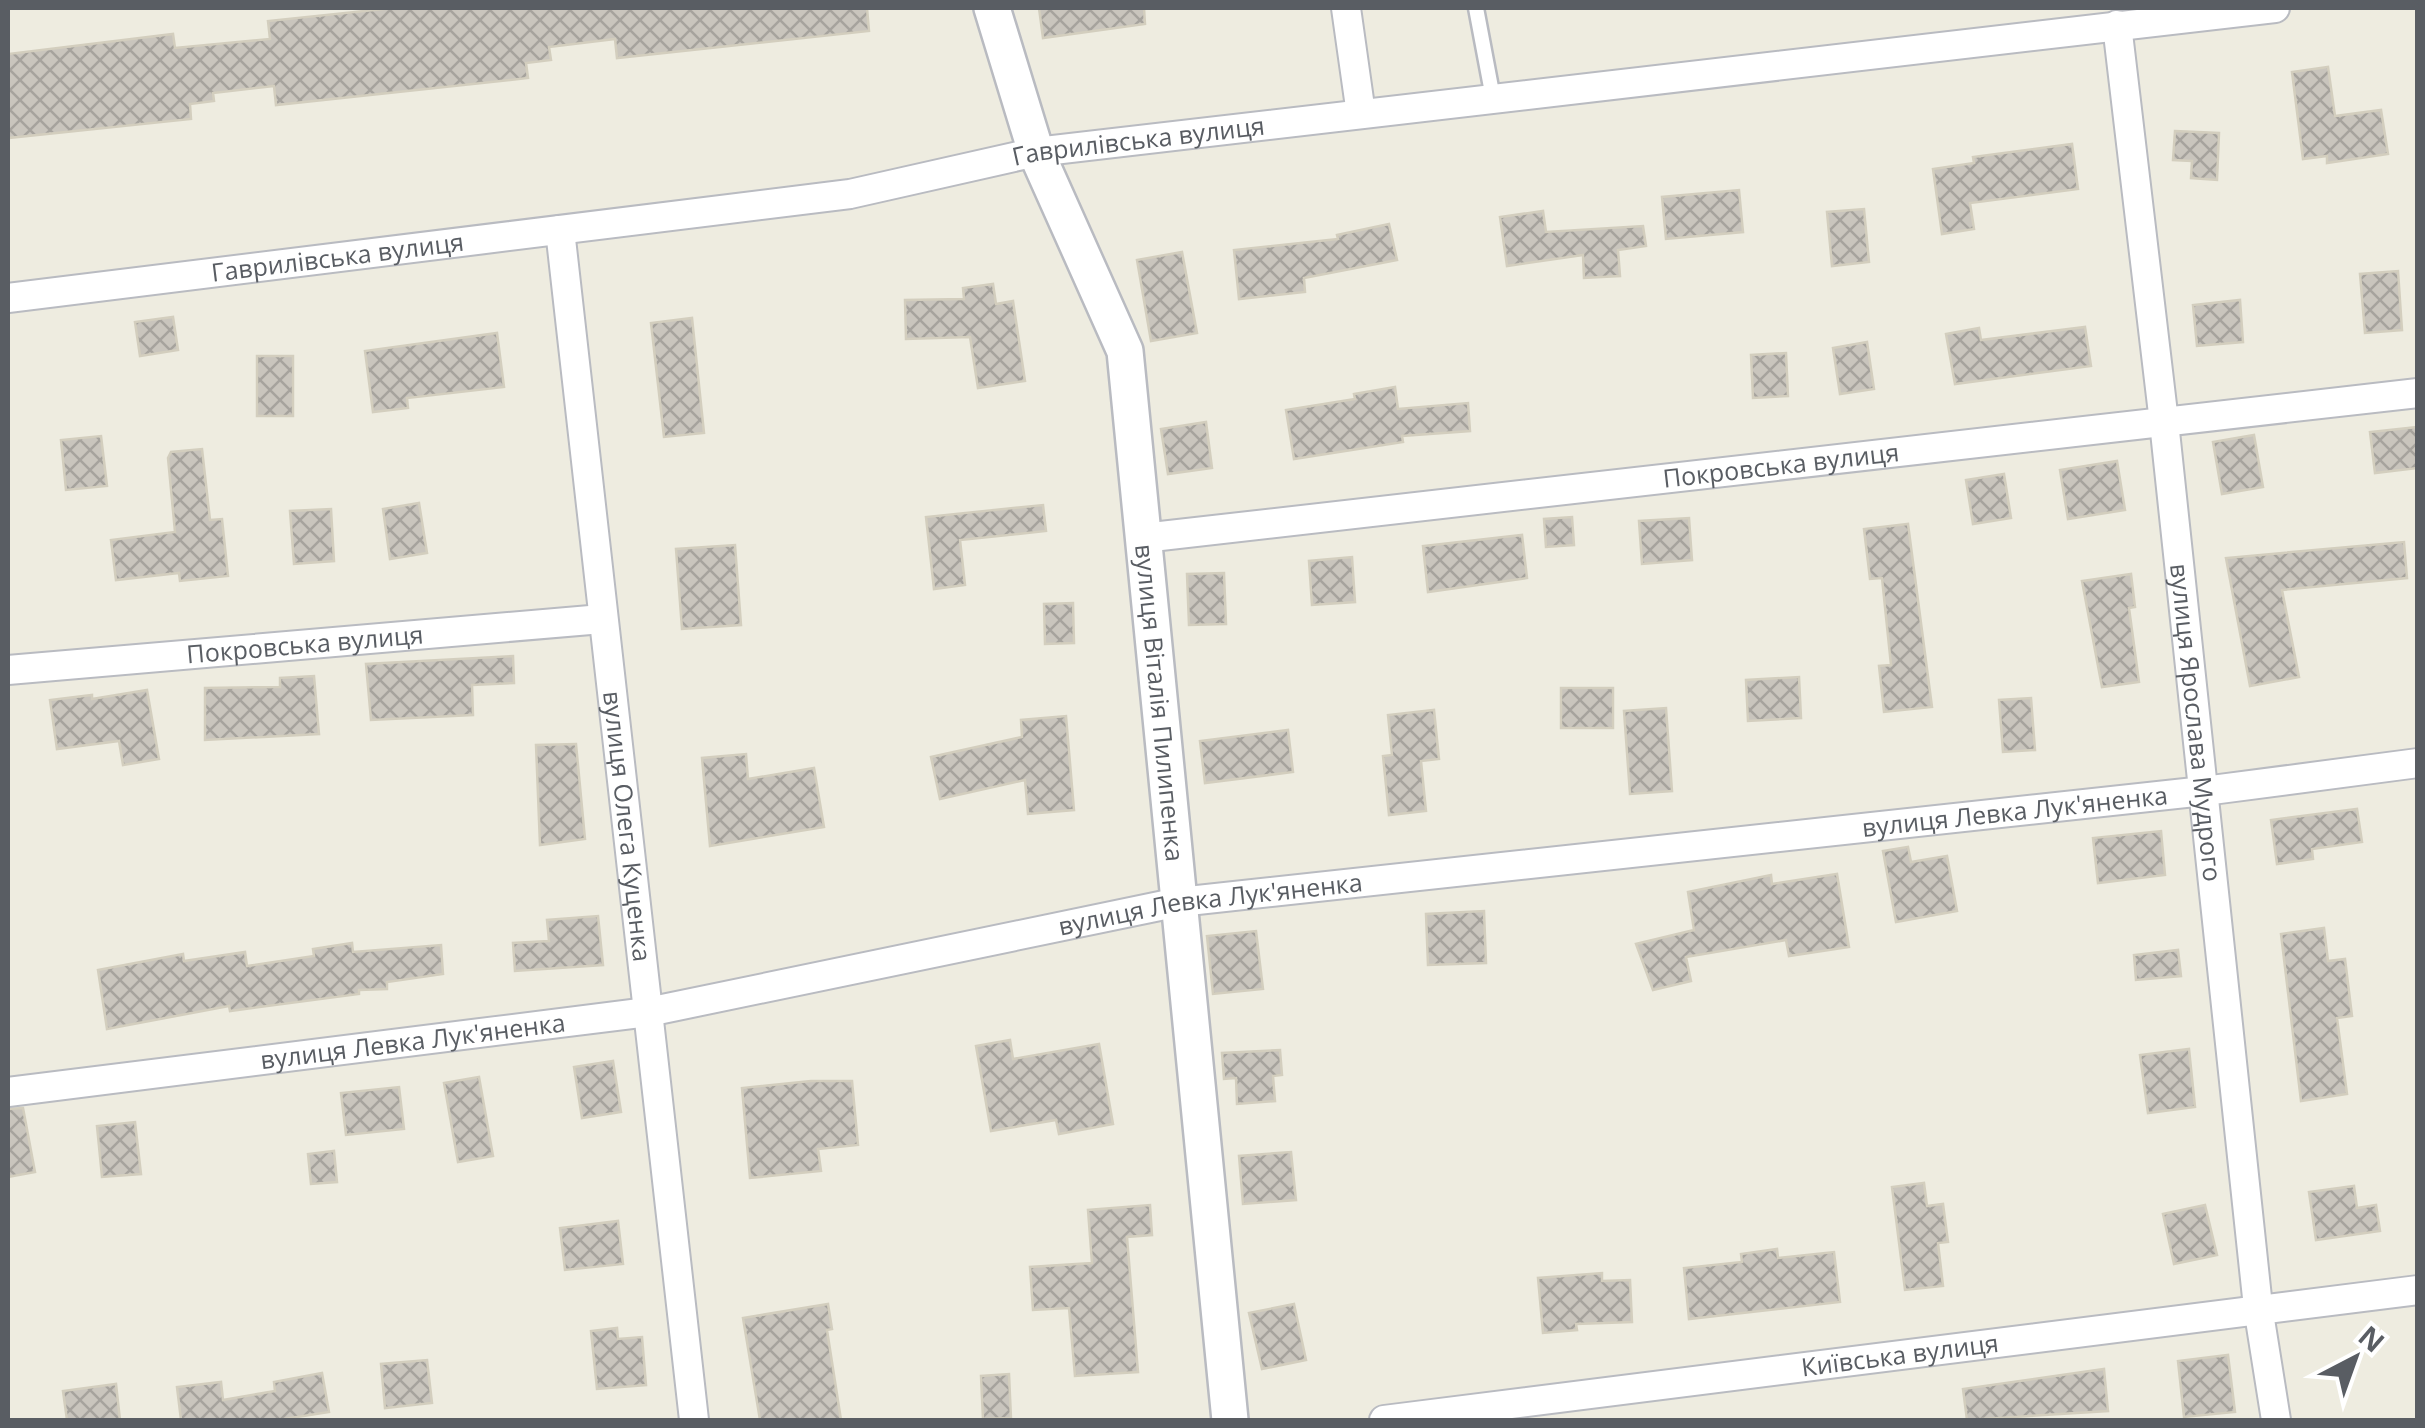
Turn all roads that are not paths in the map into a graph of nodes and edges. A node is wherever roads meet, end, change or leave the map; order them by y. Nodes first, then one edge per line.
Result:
1 (992, 8) edge
2 (1346, 8) edge
3 (1476, 8) edge
4 (2275, 8) edge
5 (2149, 14) edge
6 (2116, 26) junction
7 (1493, 98) junction
8 (1361, 114) junction
9 (1036, 152) junction
10 (560, 230) junction
11 (8, 298) edge
12 (2418, 393) edge
13 (2164, 422) junction
14 (1143, 538) junction
15 (602, 619) junction
16 (8, 670) edge
17 (2418, 763) edge
18 (2204, 791) junction
19 (1179, 902) junction
20 (648, 1012) junction
21 (8, 1092) edge
22 (2418, 1290) edge
23 (2258, 1307) junction
24 (694, 1420) edge
25 (1230, 1420) edge
26 (1384, 1420) edge
27 (2276, 1420) edge

1 - 9 street, вулиця Віталія Пилипенка
2 - 8 street
3 - 7 lane
4 - 5 street, Гаврилівська вулиця
5 - 6 street, Гаврилівська вулиця
6 - 7 street, Гаврилівська вулиця
6 - 13 street, вулиця Ярослава Мудрого
7 - 8 street, Гаврилівська вулиця
8 - 9 street, Гаврилівська вулиця
9 - 10 street, Гаврилівська вулиця
9 - 14 street, вулиця Віталія Пилипенка
10 - 11 street, Гаврилівська вулиця
10 - 15 street, вулиця Олега Куценка
12 - 13 street, Покровська вулиця
13 - 14 street, Покровська вулиця
13 - 18 street, вулиця Ярослава Мудрого
14 - 19 street, вулиця Віталія Пилипенка
15 - 16 street, Покровська вулиця
15 - 20 street, вулиця Олега Куценка
17 - 18 street, вулиця Левка Лук'яненка
18 - 19 street, вулиця Левка Лук'яненка
18 - 23 street, вулиця Ярослава Мудрого
19 - 20 street, вулиця Левка Лук'яненка
19 - 25 street, вулиця Віталія Пилипенка
20 - 21 street, вулиця Левка Лук'яненка
20 - 24 street, вулиця Олега Куценка
22 - 23 street, Київська вулиця
23 - 26 street, Київська вулиця
23 - 27 street, вулиця Ярослава Мудрого

